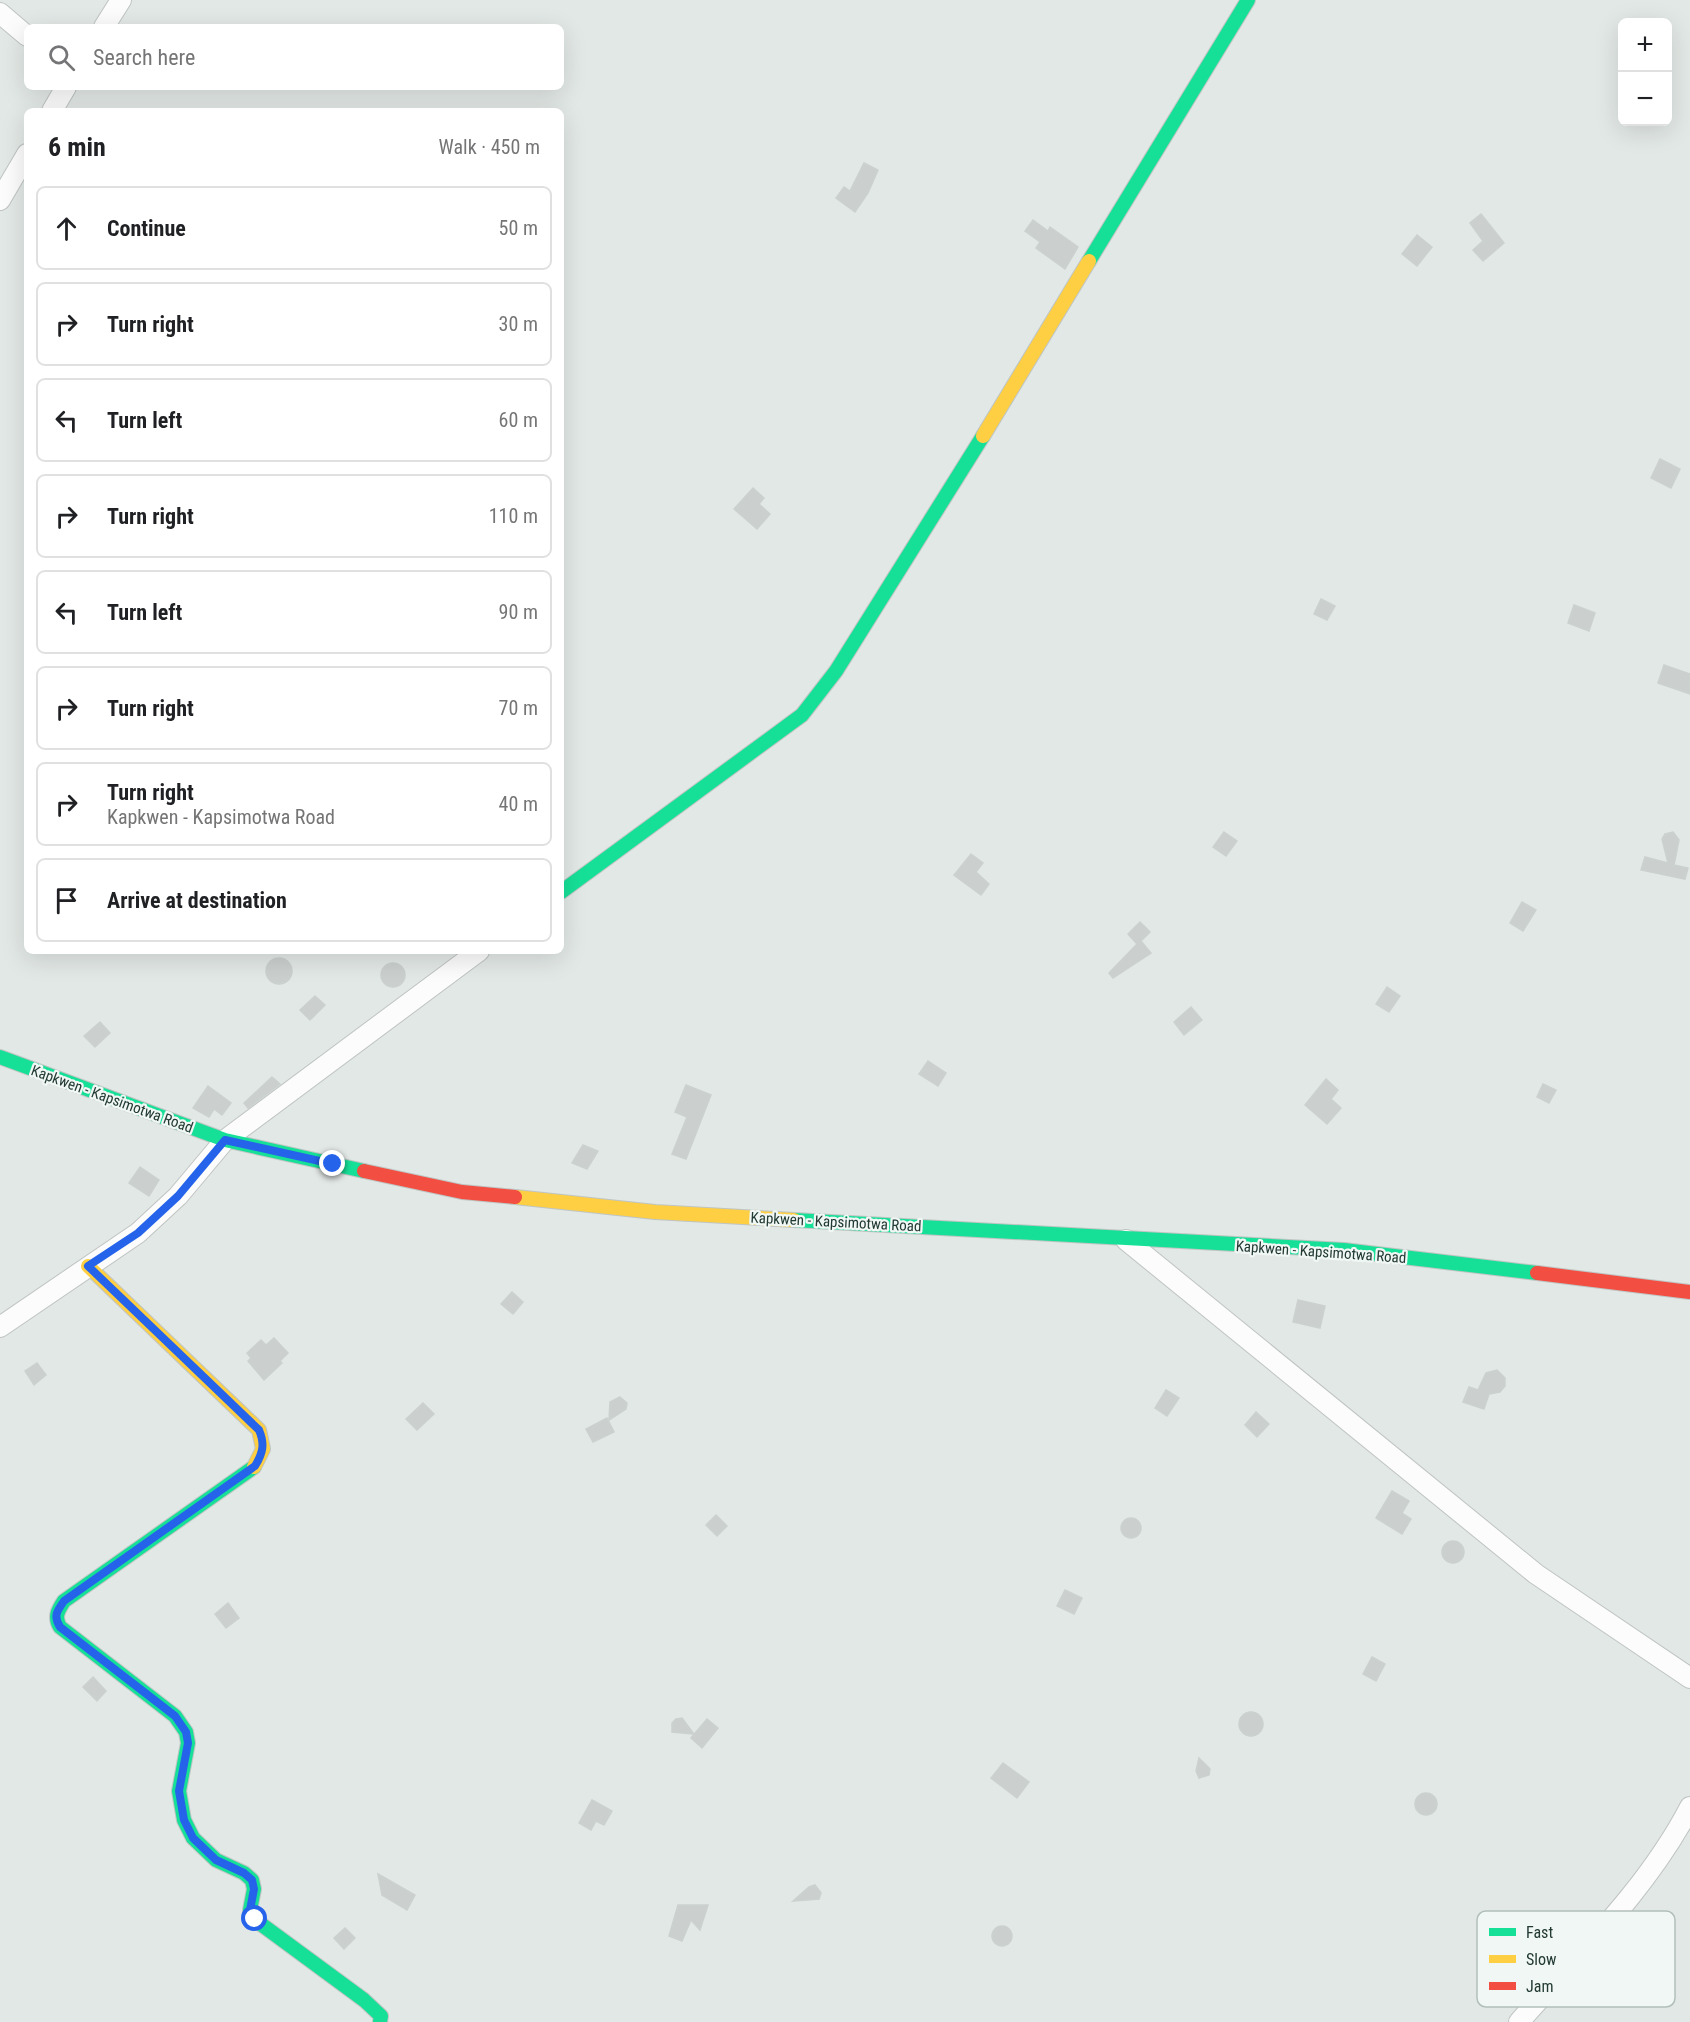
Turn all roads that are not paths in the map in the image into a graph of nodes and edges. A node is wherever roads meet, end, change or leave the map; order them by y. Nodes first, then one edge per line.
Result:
1 (122, 0) edge
2 (1248, 0) edge
3 (0, 13) edge
4 (106, 24) edge
5 (24, 33) edge
6 (64, 90) edge
7 (54, 108) edge
8 (24, 159) edge
9 (0, 200) edge
10 (564, 890) edge
11 (475, 954) edge
12 (0, 1058) edge
13 (225, 1140) junction
14 (1126, 1240) junction
15 (88, 1266) junction
16 (1690, 1292) edge
17 (0, 1327) edge
18 (1690, 1678) edge
19 (1690, 1807) edge
20 (1617, 1911) edge
21 (1532, 2007) edge
22 (380, 2022) edge
23 (1519, 2022) edge

1 - 4 street
2 - 10 street
3 - 5 street
6 - 7 street
8 - 9 street
11 - 13 street
12 - 13 street, Kapkwen - Kapsimotwa Road
13 - 14 street, Kapkwen - Kapsimotwa Road
13 - 15 street
14 - 16 street, Kapkwen - Kapsimotwa Road
14 - 18 street
15 - 17 street
15 - 22 street
19 - 20 street
21 - 23 street

